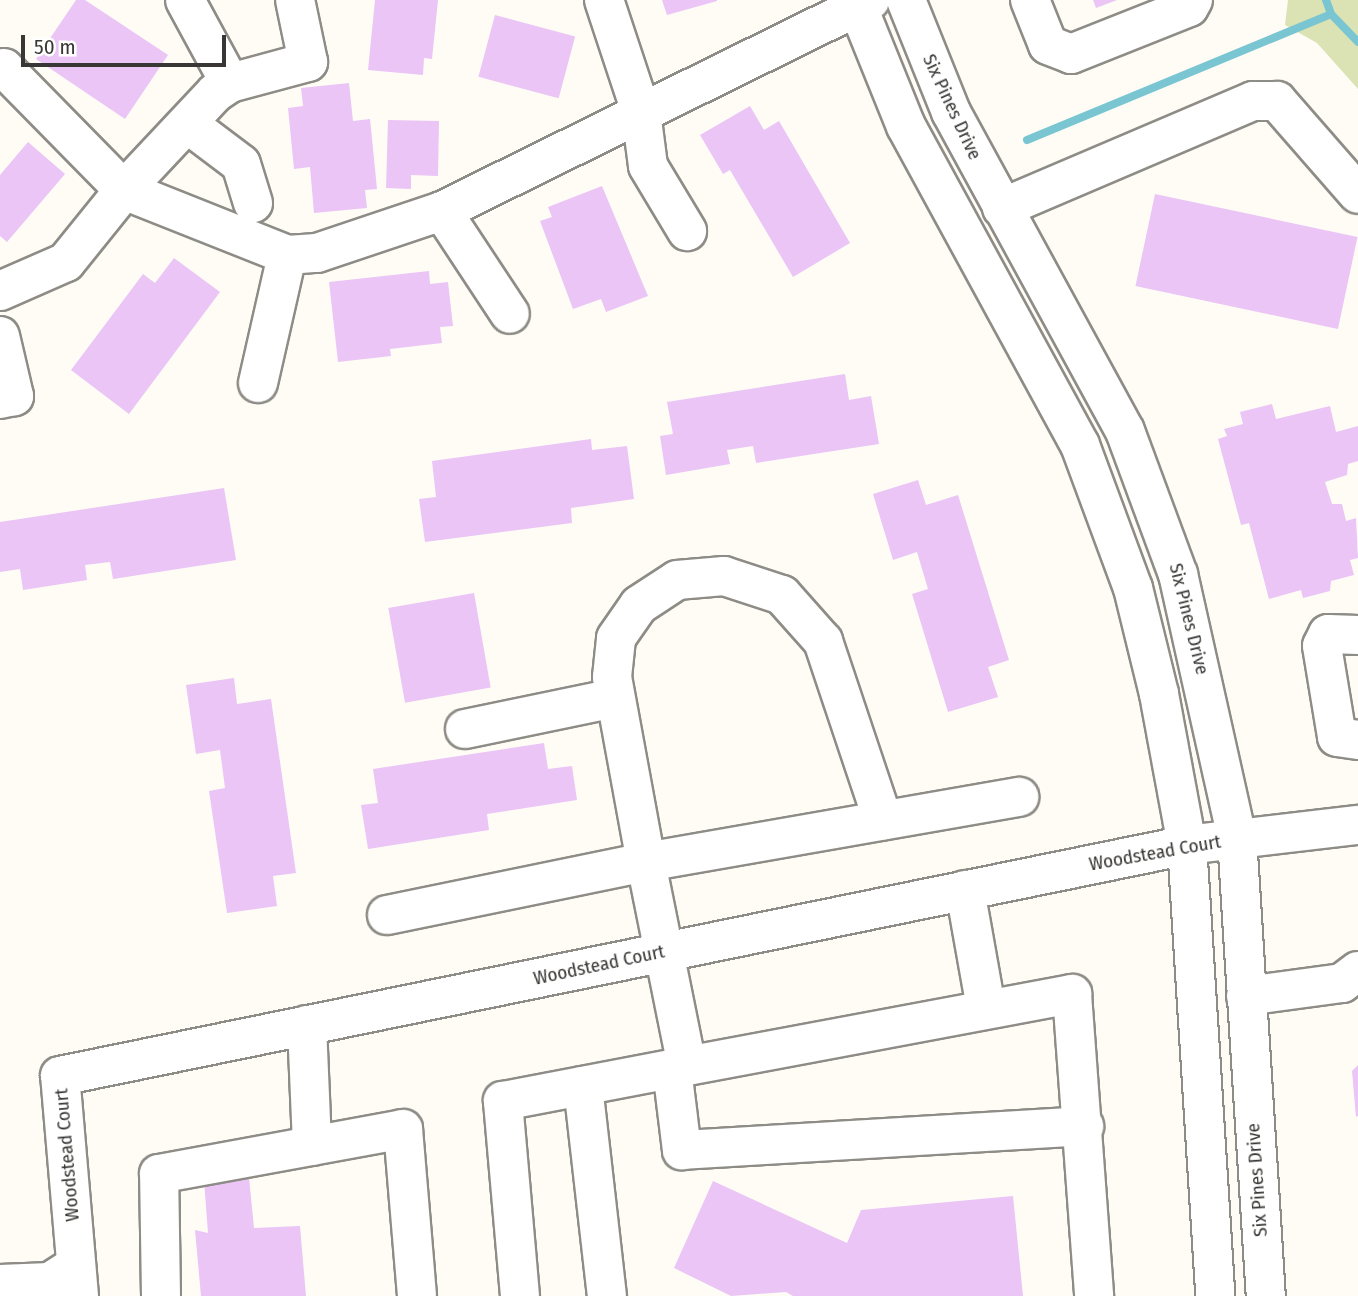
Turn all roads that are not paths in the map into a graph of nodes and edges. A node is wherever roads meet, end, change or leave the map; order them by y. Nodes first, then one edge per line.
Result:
1 (186, 0) edge
2 (295, 0) edge
3 (604, 0) edge
4 (906, 0) edge
5 (1031, 0) edge
6 (1193, 0) edge
7 (861, 2) edge
8 (1, 65) edge
9 (230, 83) junction
10 (641, 113) junction
11 (188, 124) junction
12 (124, 190) junction
13 (1358, 194) edge
14 (253, 203) dead end
15 (1002, 208) junction
16 (442, 211) junction
17 (687, 231) dead end
18 (287, 255) junction
19 (0, 291) edge
20 (510, 314) dead end
21 (0, 336) edge
22 (258, 383) dead end
23 (0, 399) edge
24 (1358, 635) edge
25 (615, 698) junction
26 (465, 729) dead end
27 (1358, 740) edge
28 (1019, 797) dead end
29 (883, 820) junction
30 (1358, 825) edge
31 (1237, 838) junction
32 (1186, 845) junction
33 (646, 862) junction
34 (965, 890) junction
35 (387, 915) dead end
36 (663, 952) junction
37 (1358, 971) edge
38 (1246, 996) junction
39 (986, 1009) junction
40 (307, 1025) junction
41 (679, 1067) junction
42 (583, 1086) junction
43 (1084, 1126) junction
44 (312, 1146) junction
45 (0, 1261) edge
46 (74, 1277) edge
47 (0, 1284) edge
48 (417, 1294) dead end
49 (161, 1296) edge
50 (520, 1296) edge
51 (607, 1296) edge
52 (1094, 1296) edge
53 (1215, 1296) edge
54 (1266, 1296) edge

1 - 9 street
2 - 9 street
3 - 10 street
4 - 15 street, Six Pines Drive
5 - 6 street
7 - 10 street
7 - 32 street
8 - 12 street
9 - 11 street
10 - 16 street
10 - 17 street
11 - 12 street
11 - 14 street
12 - 18 street
12 - 19 street
13 - 15 street
15 - 31 street, Six Pines Drive
16 - 18 street
16 - 20 street
18 - 22 street
21 - 23 street
24 - 27 street
25 - 26 street
25 - 29 street
25 - 33 street
28 - 29 street
29 - 33 street
30 - 31 street, Woodstead Court
31 - 32 street, Woodstead Court
31 - 38 street, Six Pines Drive
32 - 34 street, Woodstead Court
32 - 53 street
33 - 35 street
33 - 36 street
34 - 36 street, Woodstead Court
34 - 39 street
36 - 40 street, Woodstead Court
36 - 41 street
37 - 38 street
38 - 54 street, Six Pines Drive
39 - 41 street
39 - 43 street
40 - 44 street
40 - 46 street, Woodstead Court
41 - 42 street
41 - 43 street
42 - 50 street
42 - 51 street
43 - 52 street
44 - 48 street
44 - 49 street
45 - 46 street
46 - 47 street

